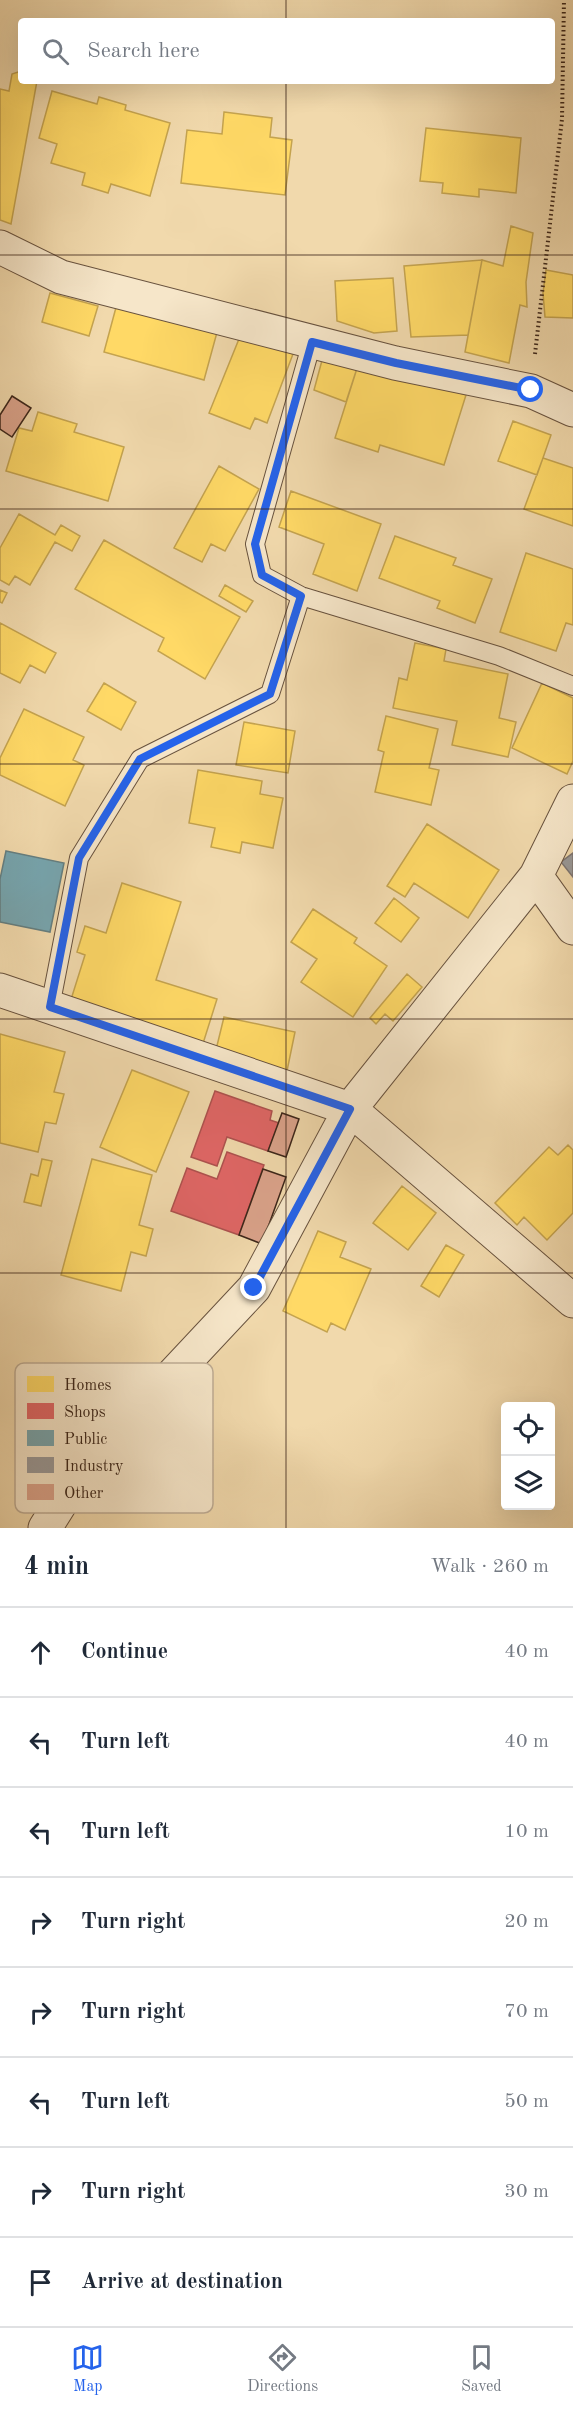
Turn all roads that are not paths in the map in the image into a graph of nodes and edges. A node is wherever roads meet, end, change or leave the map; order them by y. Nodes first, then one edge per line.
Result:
1 (0, 247) edge
2 (312, 342) junction
3 (573, 410) edge
4 (301, 596) junction
5 (573, 686) edge
6 (573, 801) edge
7 (536, 876) junction
8 (573, 928) edge
9 (0, 990) edge
10 (50, 1007) junction
11 (350, 1109) junction
12 (573, 1301) edge
13 (184, 1363) edge
14 (54, 1513) edge
15 (45, 1528) edge

1 - 2 street
2 - 3 street
2 - 4 lane
4 - 5 lane
4 - 10 lane
6 - 7 street
7 - 8 street
7 - 11 street
9 - 10 street
10 - 11 street
11 - 12 street
11 - 13 street
14 - 15 street

